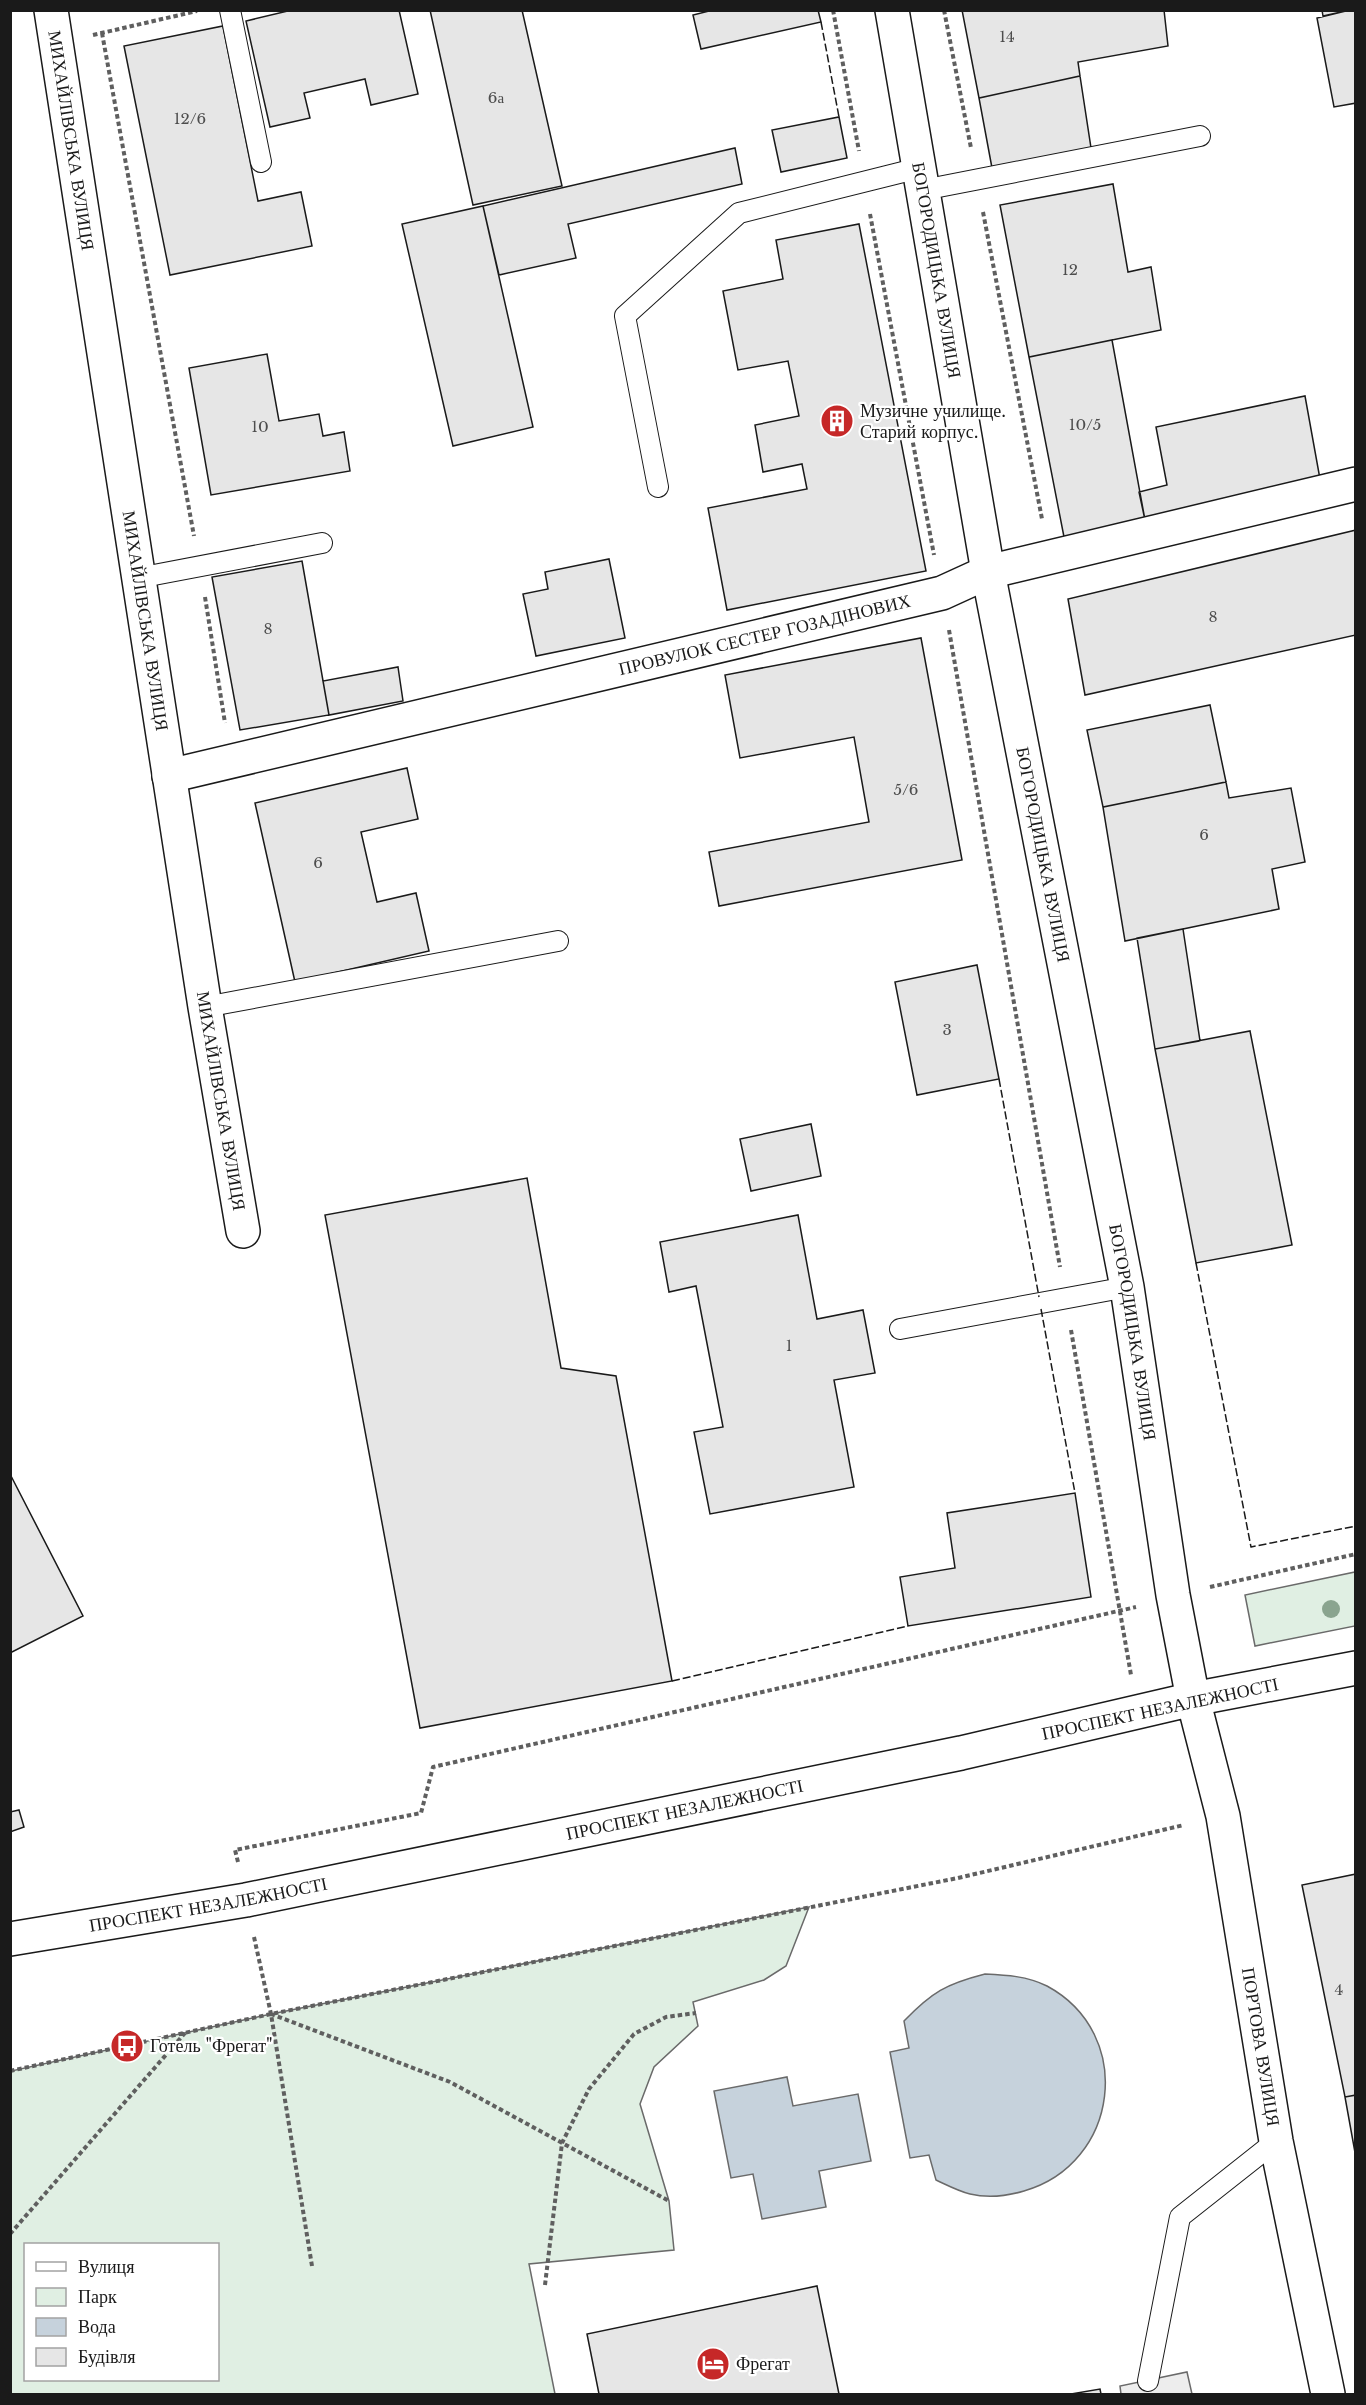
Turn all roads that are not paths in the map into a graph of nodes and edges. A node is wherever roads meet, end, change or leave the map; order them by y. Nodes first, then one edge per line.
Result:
1 (51, 10) edge
2 (230, 10) edge
3 (892, 10) edge
4 (1200, 135) dead end
5 (261, 162) dead end
6 (921, 179) junction
7 (1356, 484) edge
8 (658, 487) dead end
9 (322, 543) dead end
10 (988, 572) junction
11 (138, 578) junction
12 (169, 776) junction
13 (558, 941) dead end
14 (205, 1007) junction
15 (243, 1231) dead end
16 (1127, 1287) junction
17 (900, 1329) dead end
18 (1356, 1668) edge
19 (1193, 1699) junction
20 (10, 1939) edge
21 (1276, 2141) junction
22 (1148, 2381) dead end
23 (1328, 2394) edge

1 - 11 street, МИХАЙЛІВСЬКА ВУЛИЦЯ
2 - 5 lane
3 - 6 street, БОГОРОДИЦЬКА ВУЛИЦЯ
4 - 6 lane
6 - 8 lane
6 - 10 street, БОГОРОДИЦЬКА ВУЛИЦЯ
7 - 10 street, ПРОВУЛОК СЕСТЕР ГОЗАДІНОВИХ
9 - 11 lane
10 - 12 street, ПРОВУЛОК СЕСТЕР ГОЗАДІНОВИХ
10 - 16 street, БОГОРОДИЦЬКА ВУЛИЦЯ
11 - 12 street, МИХАЙЛІВСЬКА ВУЛИЦЯ
12 - 14 street, МИХАЙЛІВСЬКА ВУЛИЦЯ
13 - 14 lane
14 - 15 street, МИХАЙЛІВСЬКА ВУЛИЦЯ
16 - 17 lane
16 - 19 street, БОГОРОДИЦЬКА ВУЛИЦЯ
18 - 19 street, ПРОСПЕКТ НЕЗАЛЕЖНОСТІ
19 - 20 street, ПРОСПЕКТ НЕЗАЛЕЖНОСТІ
19 - 21 street, ПОРТОВА ВУЛИЦЯ
21 - 22 lane
21 - 23 street, ПОРТОВА ВУЛИЦЯ

